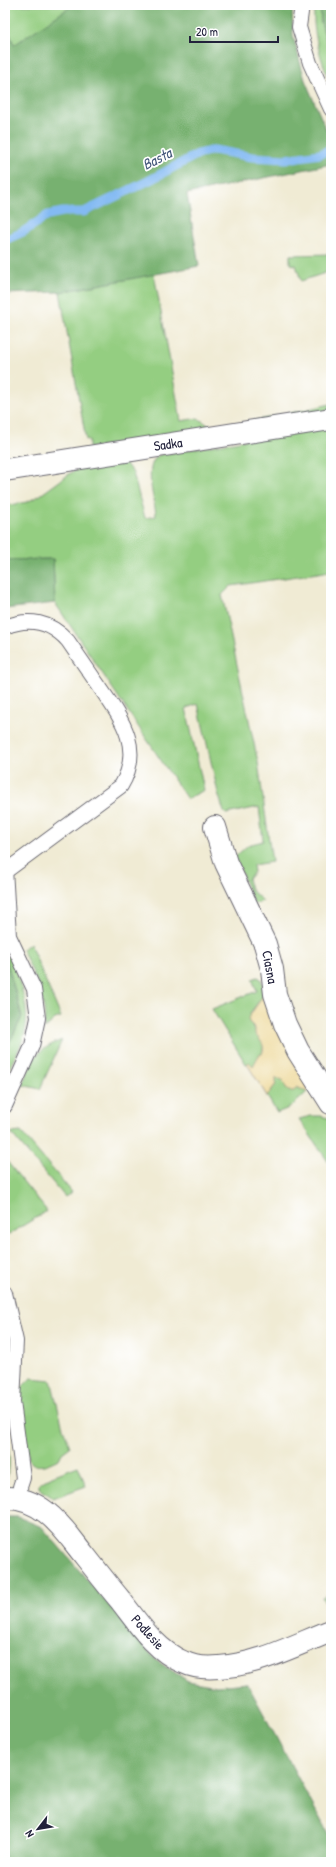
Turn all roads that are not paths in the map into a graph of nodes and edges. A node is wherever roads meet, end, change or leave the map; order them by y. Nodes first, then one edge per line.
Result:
1 (302, 5) edge
2 (329, 104) edge
3 (331, 419) edge
4 (5, 470) edge
5 (5, 627) edge
6 (215, 827) dead end
7 (6, 870) edge
8 (7, 938) edge
9 (331, 1103) edge
10 (5, 1106) edge
11 (5, 1293) edge
12 (13, 1498) edge
13 (331, 1631) edge

1 - 2 lane
3 - 4 street, Sadka
5 - 7 lane
6 - 9 street, Ciasna
7 - 8 lane
8 - 10 lane
11 - 12 lane
12 - 13 street, Podlesie

